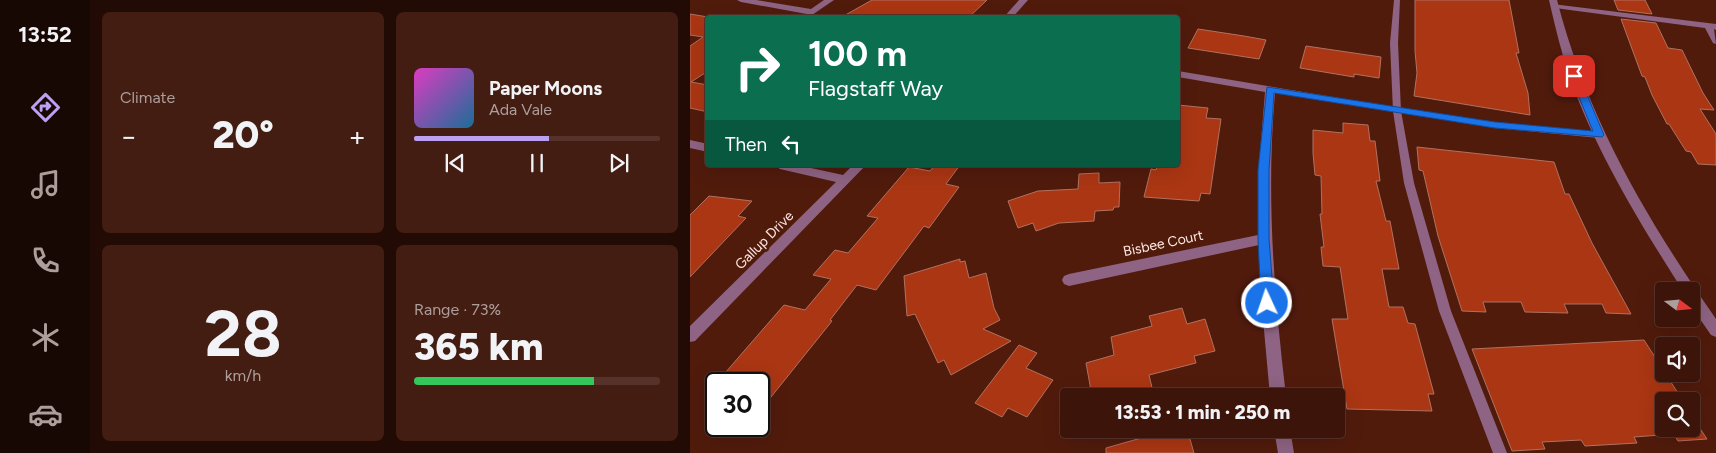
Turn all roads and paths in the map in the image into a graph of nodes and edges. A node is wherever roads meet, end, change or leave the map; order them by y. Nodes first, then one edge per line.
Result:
1 (740, 0) edge
2 (830, 0) edge
3 (1024, 0) edge
4 (1396, 0) edge
5 (1554, 3) edge
6 (1010, 15) edge
7 (1712, 27) edge
8 (1716, 41) edge
9 (1180, 74) edge
10 (1270, 89) junction
11 (1397, 111) junction
12 (1599, 135) junction
13 (690, 144) edge
14 (705, 147) edge
15 (789, 167) edge
16 (858, 167) edge
17 (845, 180) junction
18 (1264, 239) junction
19 (1069, 280) dead end
20 (1683, 282) edge
21 (1700, 308) edge
22 (1716, 331) edge
23 (690, 336) edge
24 (1277, 388) edge
25 (1284, 438) edge
26 (1286, 453) edge
27 (1500, 453) edge

1 - 2 street
3 - 6 street
4 - 11 lane
5 - 7 street
5 - 12 street
7 - 8 street
9 - 10 street
10 - 11 street
10 - 18 street
11 - 12 street
11 - 27 lane
12 - 20 street
13 - 14 street
15 - 17 street
16 - 17 street, Gallup Drive
17 - 23 street, Gallup Drive
18 - 19 street, Bisbee Court
18 - 24 street
21 - 22 street
25 - 26 street

